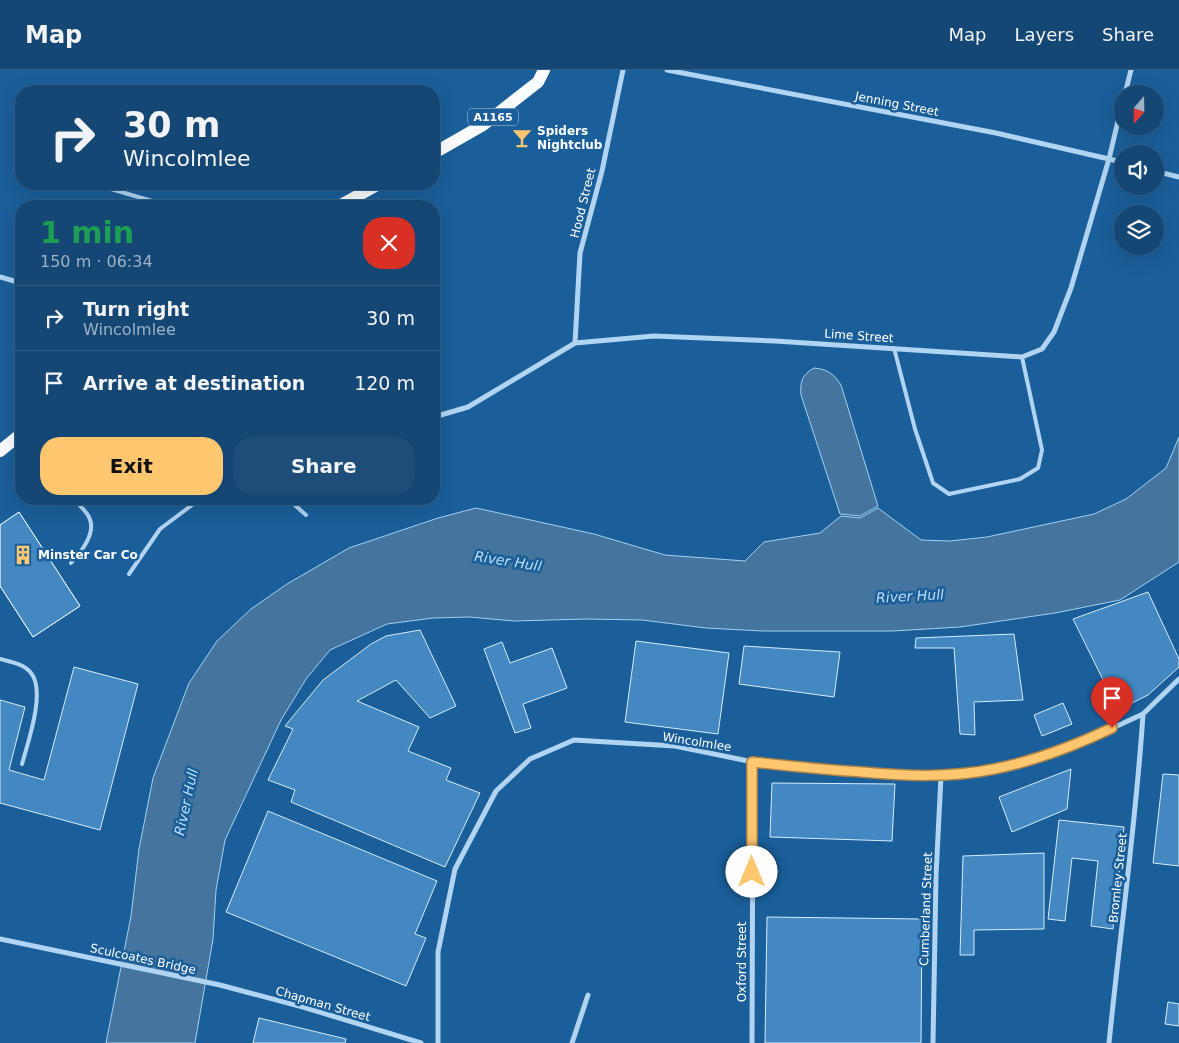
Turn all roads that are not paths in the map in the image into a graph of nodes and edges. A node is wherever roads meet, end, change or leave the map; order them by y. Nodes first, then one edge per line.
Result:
1 (544, 70) edge
2 (623, 70) edge
3 (667, 70) edge
4 (1131, 70) edge
5 (1127, 85) edge
6 (1115, 135) edge
7 (440, 150) edge
8 (1109, 159) junction
9 (1114, 160) edge
10 (1164, 173) edge
11 (1179, 177) edge
12 (114, 190) edge
13 (368, 190) edge
14 (149, 200) edge
15 (350, 200) edge
16 (0, 277) edge
17 (15, 281) edge
18 (575, 342) junction
19 (894, 348) junction
20 (1022, 357) junction
21 (440, 415) edge
22 (15, 439) edge
23 (0, 451) edge
24 (79, 505) edge
25 (192, 505) edge
26 (295, 505) edge
27 (306, 515) dead end
28 (71, 563) dead end
29 (129, 574) dead end
30 (0, 659) edge
31 (1179, 679) edge
32 (1143, 714) junction
33 (752, 762) junction
34 (22, 764) dead end
35 (941, 776) junction
36 (0, 939) edge
37 (220, 986) joint
38 (588, 995) dead end
39 (420, 1043) edge
40 (438, 1043) edge
41 (572, 1043) edge
42 (752, 1043) edge
43 (932, 1043) edge
44 (1109, 1043) edge

1 - 7 main road, A1165
2 - 18 street, Hood Street
3 - 8 street, Jenning Street
4 - 5 street
6 - 8 street
8 - 9 street, Jenning Street
8 - 20 street
10 - 11 street
12 - 14 lane
13 - 15 main road
16 - 17 street
18 - 19 street, Lime Street
18 - 21 street, Lime Street
19 - 20 street, Lime Street
19 - 20 lane
22 - 23 main road
24 - 28 lane
25 - 29 lane
26 - 27 lane
30 - 34 lane
31 - 32 street, Wincolmlee
32 - 35 street, Wincolmlee
32 - 44 street, Bromley Street
33 - 35 street, Wincolmlee
33 - 40 street, Wincolmlee
33 - 42 street, Oxford Street
35 - 43 street, Cumberland Street
36 - 37 street, Sculcoates Bridge
37 - 39 street, Chapman Street
38 - 41 street

